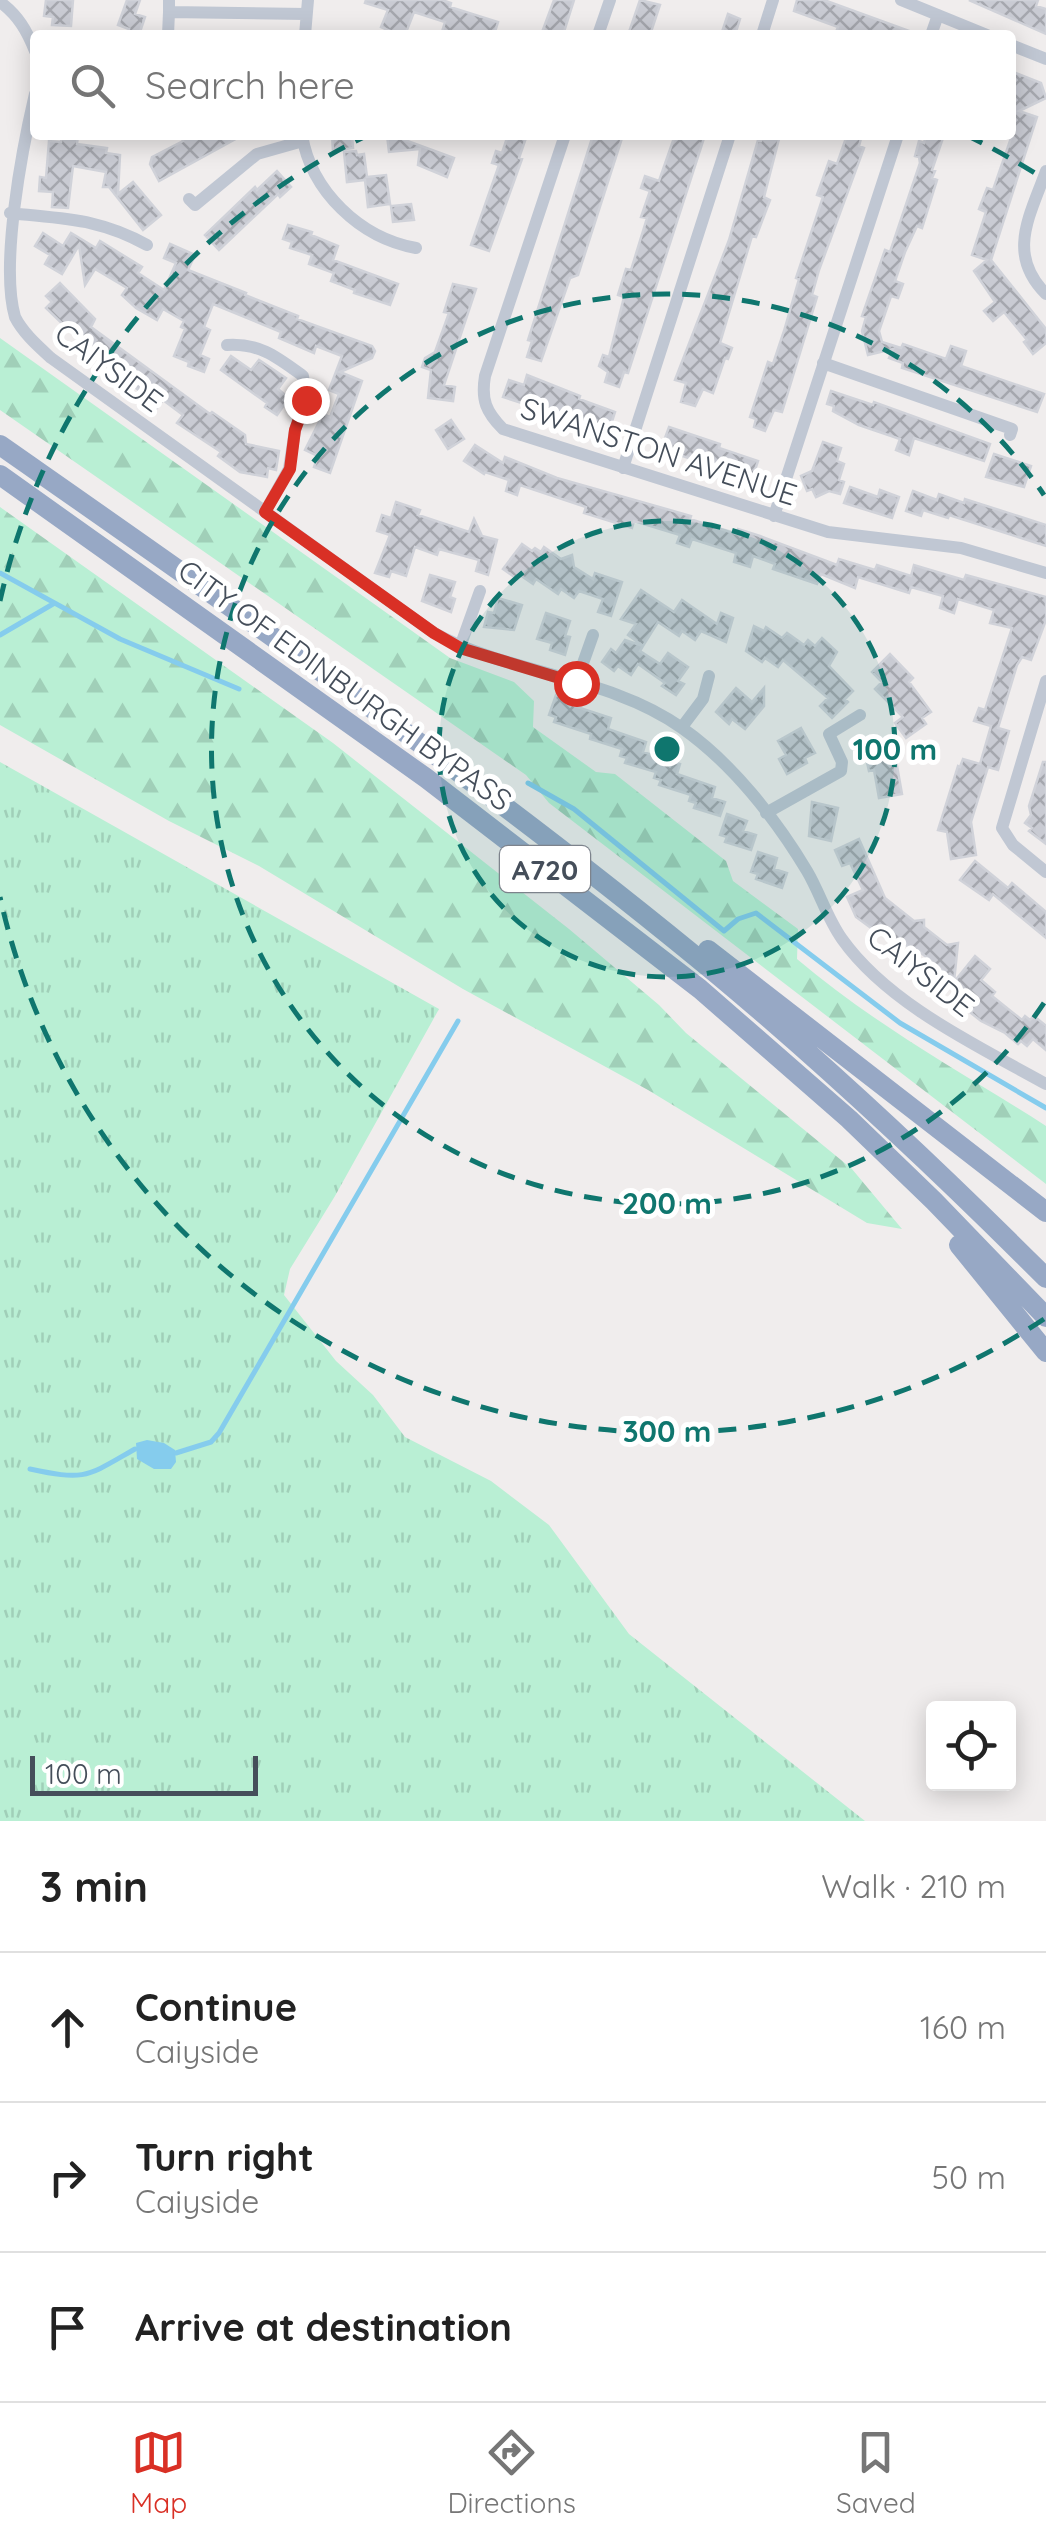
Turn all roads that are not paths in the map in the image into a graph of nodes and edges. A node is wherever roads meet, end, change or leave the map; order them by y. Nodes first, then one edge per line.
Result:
1 (610, 0) edge
2 (773, 0) edge
3 (901, 0) edge
4 (10, 4) edge
5 (169, 6) edge
6 (307, 7) edge
7 (938, 15) junction
8 (600, 30) edge
9 (764, 30) edge
10 (933, 30) edge
11 (974, 30) edge
12 (30, 38) edge
13 (1016, 47) edge
14 (1046, 59) edge
15 (30, 114) edge
16 (297, 140) edge
17 (304, 140) edge
18 (563, 140) edge
19 (728, 140) edge
20 (896, 140) edge
21 (1046, 171) edge
22 (189, 200) dead end
23 (10, 214) junction
24 (146, 244) dead end
25 (409, 250) dead end
26 (1046, 294) edge
27 (226, 346) dead end
28 (823, 363) junction
29 (1010, 435) dead end
30 (0, 445) edge
31 (622, 468) junction
32 (0, 475) edge
33 (265, 512) junction
34 (774, 516) junction
35 (1046, 573) edge
36 (480, 591) dead end
37 (594, 636) dead end
38 (460, 648) junction
39 (709, 676) dead end
40 (1046, 681) edge
41 (576, 683) junction
42 (860, 715) dead end
43 (682, 727) junction
44 (470, 781) junction
45 (766, 813) junction
46 (1046, 872) edge
47 (606, 915) junction
48 (1046, 1084) edge
49 (1046, 1212) edge
50 (1046, 1278) edge
51 (1046, 1317) edge
52 (1046, 1352) edge

1 - 8 street
2 - 9 street
3 - 7 street
4 - 12 street
5 - 6 street
7 - 10 street
7 - 11 street
13 - 14 street
15 - 23 street, CAIYSIDE
16 - 22 street
17 - 25 street
18 - 31 street, SWANSTON AVENUE
19 - 31 street
20 - 28 street
21 - 26 street
23 - 24 street
23 - 33 street, CAIYSIDE
27 - 33 street
28 - 29 street
28 - 34 street
30 - 44 highway, CITY OF EDINBURGH BYPASS / A720
31 - 34 street, SWANSTON AVENUE
32 - 47 highway, CITY OF EDINBURGH BYPASS / A720
33 - 38 street, CAIYSIDE
34 - 35 street, SWANSTON AVENUE
36 - 38 street
37 - 41 street
38 - 41 street, CAIYSIDE
39 - 43 street
40 - 46 street
41 - 43 street, CAIYSIDE
42 - 45 street
43 - 45 street, CAIYSIDE
44 - 49 highway
44 - 50 highway, CITY OF EDINBURGH BYPASS / A720
45 - 48 street, CAIYSIDE
47 - 51 highway, CITY OF EDINBURGH BYPASS / A720
47 - 52 highway

